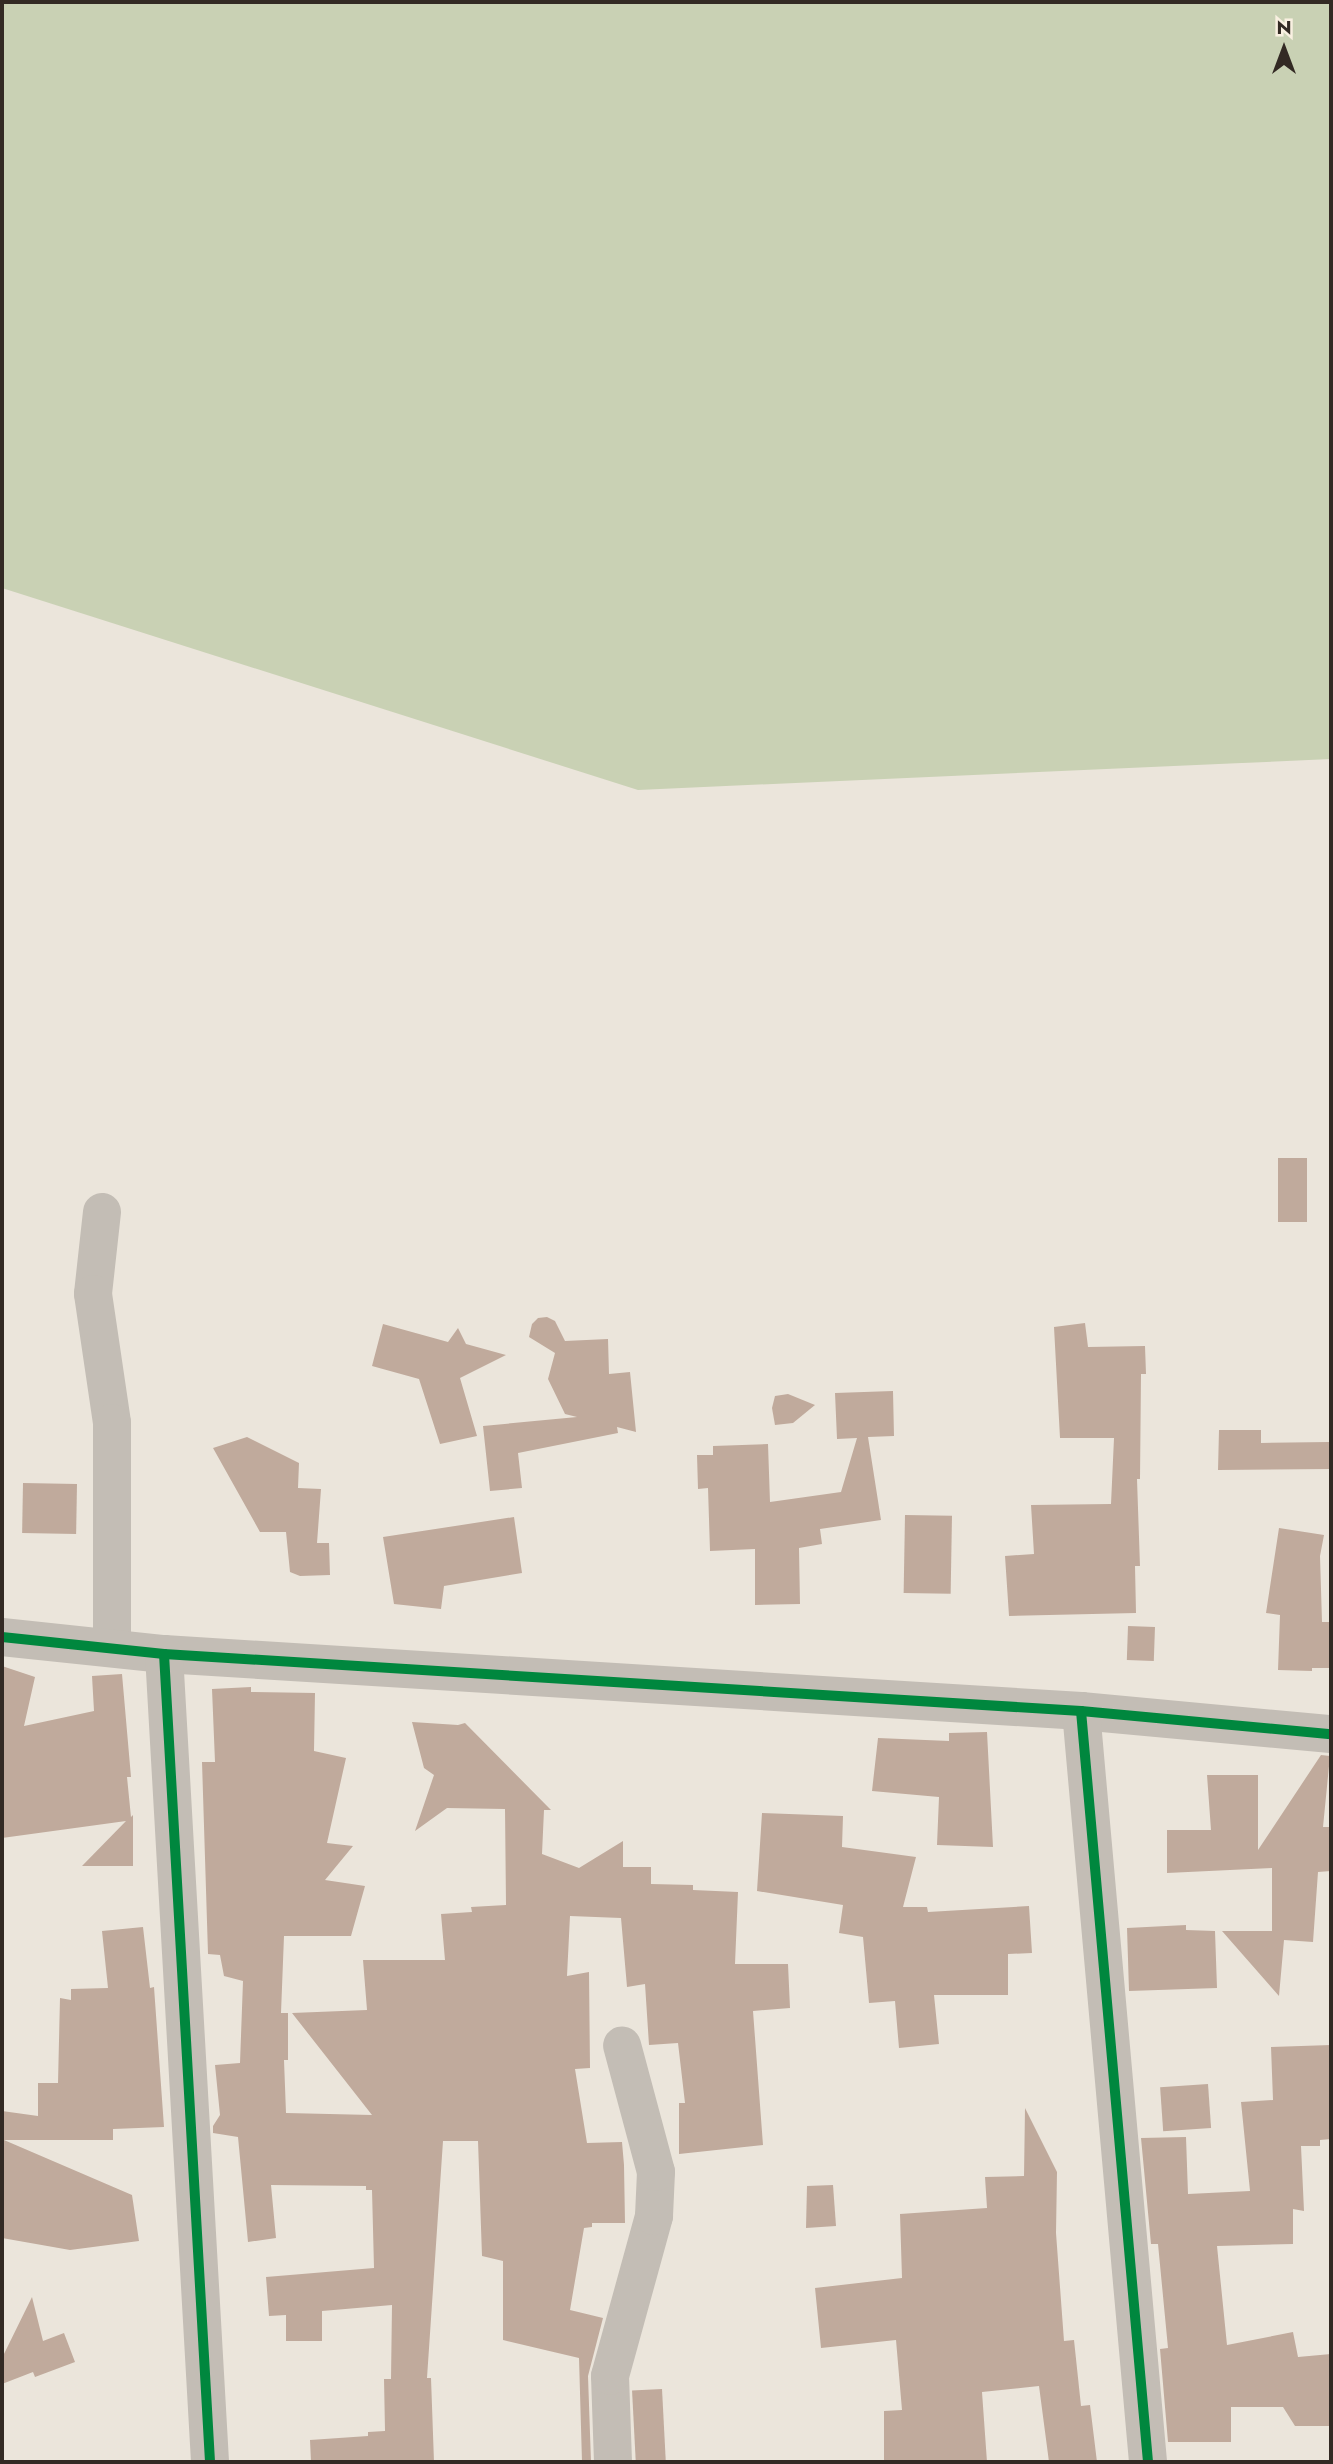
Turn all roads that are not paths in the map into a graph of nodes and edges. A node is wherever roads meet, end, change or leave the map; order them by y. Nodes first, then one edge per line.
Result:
1 (102, 1212) dead end
2 (2, 1637) edge
3 (112, 1648) junction
4 (164, 1654) junction
5 (1081, 1711) junction
6 (1331, 1734) edge
7 (622, 2045) dead end
8 (210, 2462) edge
9 (613, 2462) edge
10 (1148, 2462) edge

1 - 3 street
2 - 3 street
3 - 4 street
4 - 5 street
4 - 8 street
5 - 6 street
5 - 10 street
7 - 9 street

